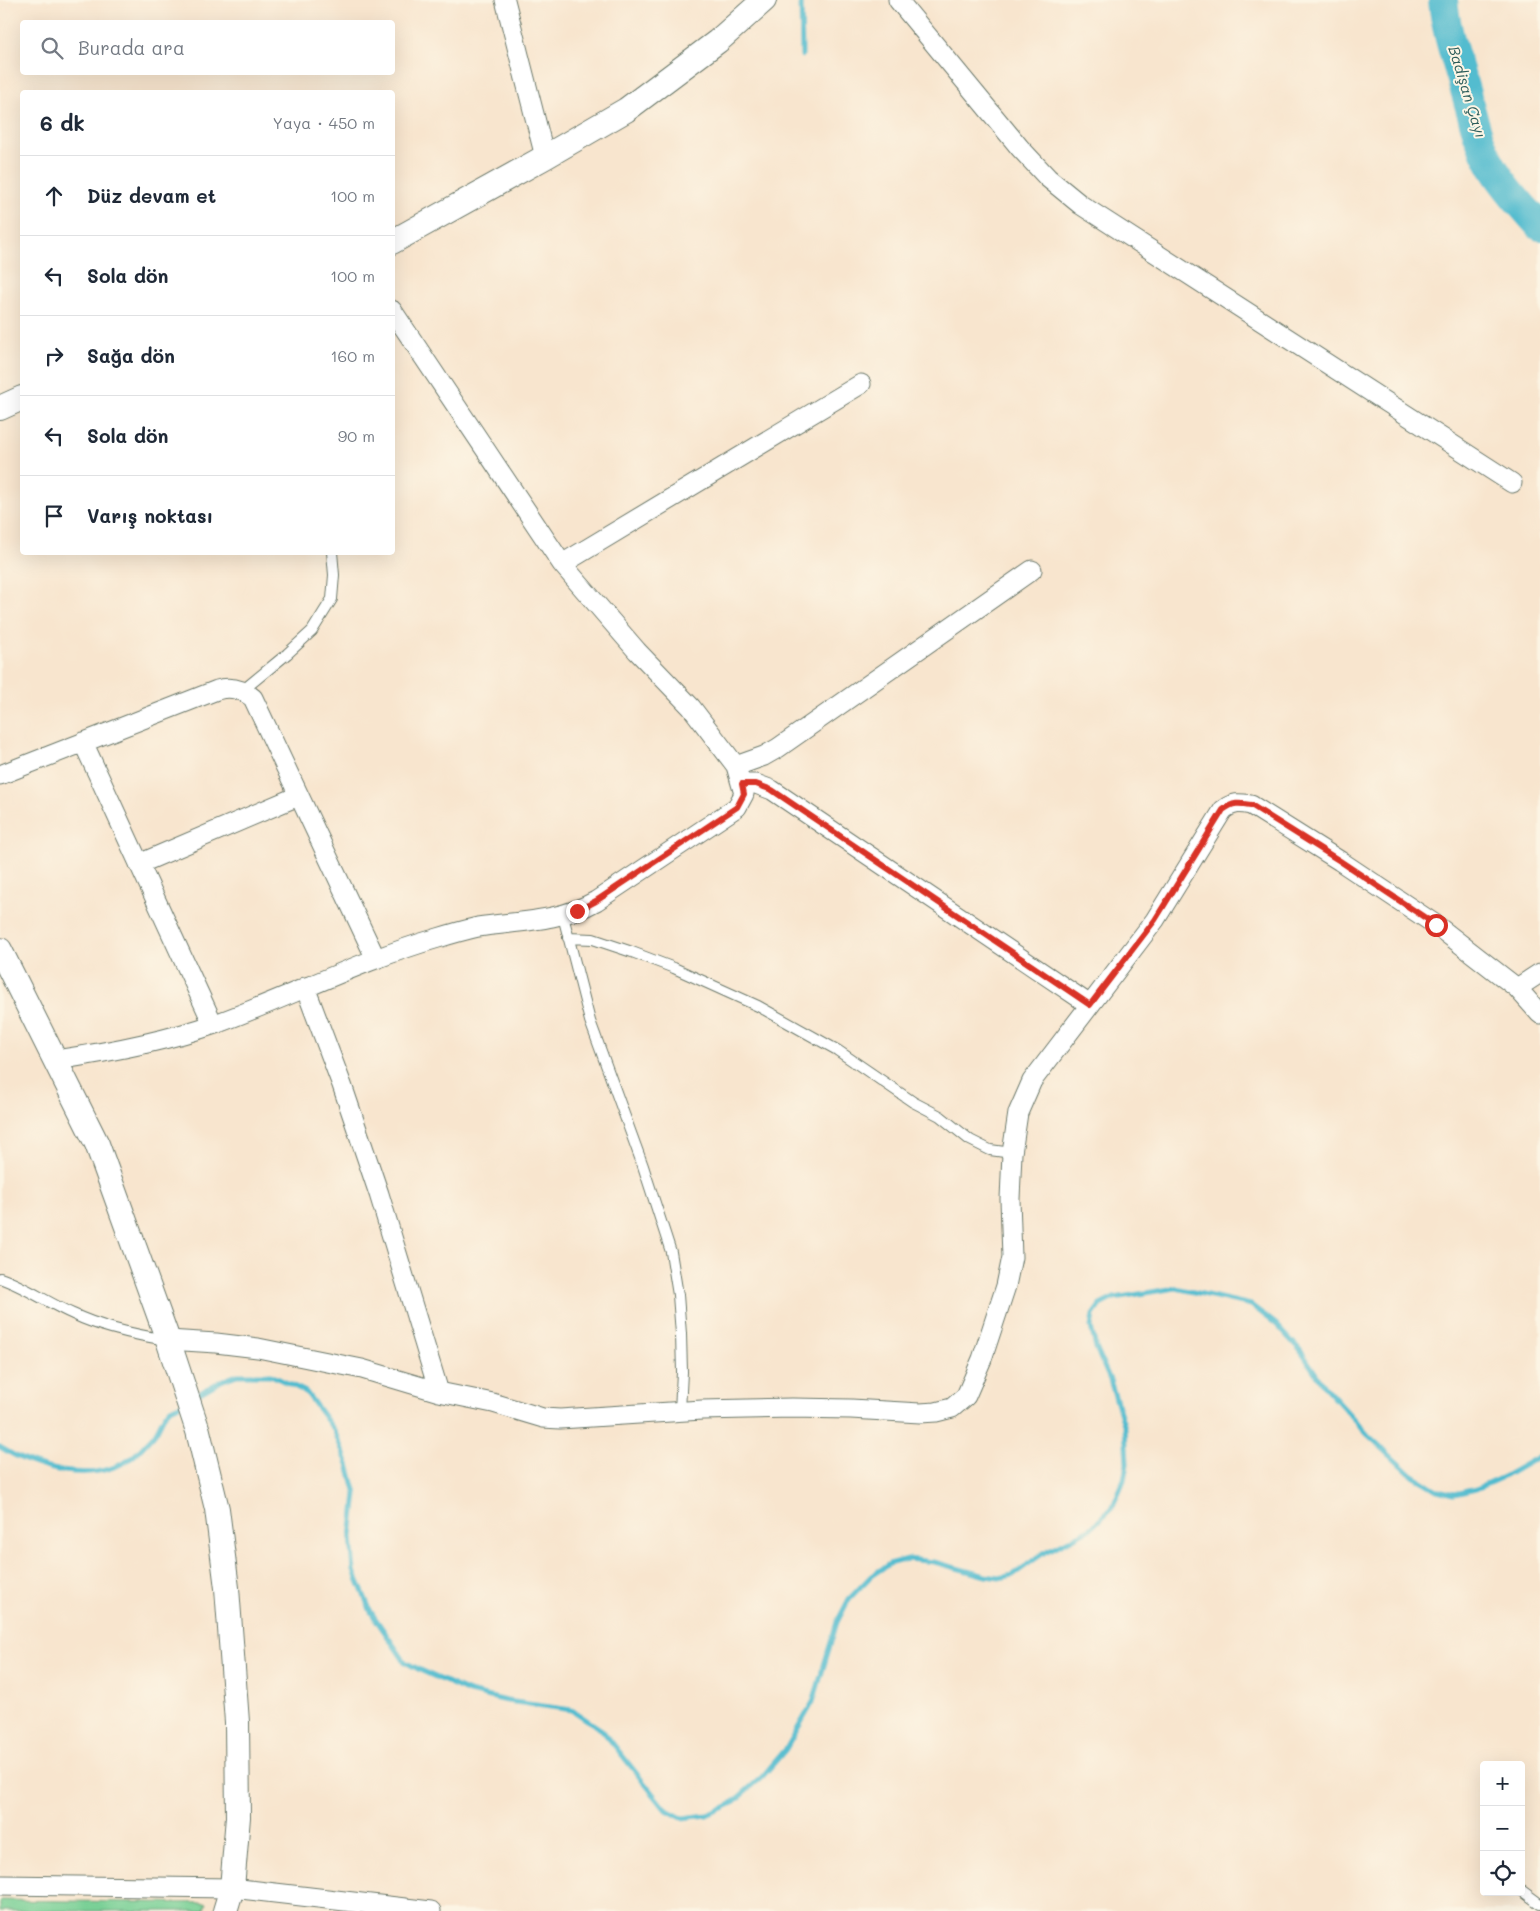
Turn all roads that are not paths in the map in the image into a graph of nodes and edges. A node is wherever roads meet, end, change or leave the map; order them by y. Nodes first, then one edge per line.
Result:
1 (505, 0) edge
2 (764, 0) edge
3 (898, 0) edge
4 (545, 157) junction
5 (395, 240) edge
6 (395, 314) edge
7 (862, 384) dead end
8 (20, 399) edge
9 (0, 408) edge
10 (1512, 483) dead end
11 (332, 555) edge
12 (562, 564) junction
13 (1032, 570) dead end
14 (242, 691) junction
15 (82, 742) junction
16 (736, 766) junction
17 (0, 774) edge
18 (742, 784) junction
19 (298, 796) junction
20 (139, 864) junction
21 (563, 916) junction
22 (568, 938) junction
23 (0, 950) edge
24 (376, 959) junction
25 (1540, 973) edge
26 (305, 987) junction
27 (1517, 988) junction
28 (1090, 1005) junction
29 (1540, 1014) edge
30 (213, 1024) junction
31 (56, 1060) junction
32 (1012, 1153) junction
33 (0, 1278) edge
34 (168, 1340) junction
35 (439, 1392) junction
36 (680, 1411) junction
37 (0, 1885) edge
38 (232, 1888) junction
39 (1525, 1893) edge
40 (1540, 1904) edge
41 (225, 1911) edge
42 (431, 1911) edge

1 - 4 street
2 - 4 street
3 - 10 street
4 - 5 street
6 - 12 street
7 - 12 street
8 - 9 street
11 - 14 lane
12 - 16 street
13 - 16 street
14 - 15 street
14 - 19 street
15 - 17 street
15 - 20 street
16 - 18 street
18 - 21 street
18 - 28 street
19 - 20 street
19 - 24 street
20 - 30 street
21 - 22 lane
21 - 24 street
22 - 32 lane
22 - 36 lane
23 - 31 street
24 - 26 street
25 - 27 street
26 - 30 street
26 - 35 street
27 - 28 street
27 - 29 street
28 - 32 street
30 - 31 street
31 - 34 street
32 - 36 street
33 - 34 lane
34 - 35 street
34 - 38 street
35 - 36 street
37 - 38 street
38 - 41 street
38 - 42 street
39 - 40 lane

